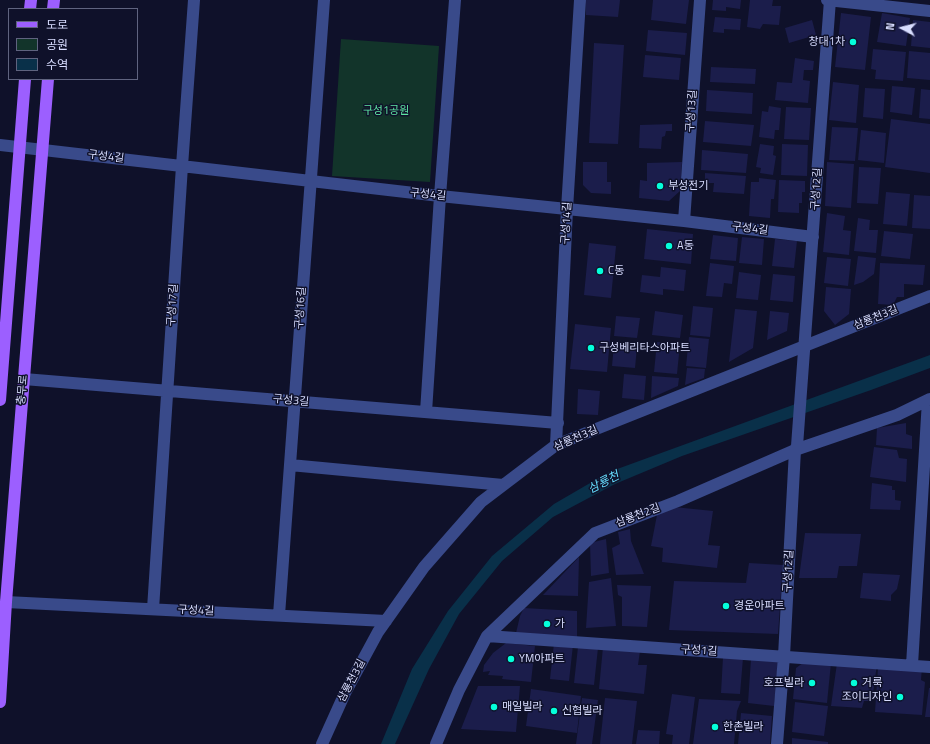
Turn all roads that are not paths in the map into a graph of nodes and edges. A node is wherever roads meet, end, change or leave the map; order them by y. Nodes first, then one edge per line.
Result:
1 (194, 0) edge
2 (324, 0) edge
3 (455, 0) edge
4 (580, 0) edge
5 (700, 0) edge
6 (827, 0) edge
7 (830, 0) edge
8 (930, 11) edge
9 (24, 80) edge
10 (48, 80) edge
11 (0, 145) edge
12 (19, 148) junction
13 (43, 150) junction
14 (182, 166) junction
15 (310, 181) junction
16 (440, 196) junction
17 (567, 209) junction
18 (684, 221) junction
19 (813, 237) junction
20 (930, 296) edge
21 (804, 347) junction
22 (24, 379) junction
23 (167, 390) junction
24 (0, 399) edge
25 (929, 399) edge
26 (294, 401) junction
27 (426, 412) junction
28 (558, 423) junction
29 (556, 446) junction
30 (796, 448) junction
31 (290, 465) junction
32 (503, 485) junction
33 (6, 602) junction
34 (153, 609) junction
35 (279, 615) junction
36 (386, 620) junction
37 (487, 636) junction
38 (784, 656) junction
39 (912, 665) junction
40 (930, 667) edge
41 (0, 702) edge
42 (322, 744) edge
43 (436, 744) edge
44 (777, 744) edge

1 - 14 street, 구성17길
2 - 15 street, 구성16길
3 - 16 street
4 - 17 street, 구성14길
5 - 18 street, 구성13길
6 - 7 street
7 - 8 street
7 - 19 street, 구성12길
9 - 12 main road, 충무로
10 - 13 main road, 충무로
11 - 12 street, 구성4길
12 - 13 street, 구성4길
12 - 24 main road, 충무로
13 - 14 street, 구성4길
13 - 22 main road, 충무로
14 - 15 street, 구성4길
14 - 23 street, 구성17길
15 - 16 street, 구성4길
15 - 26 street, 구성16길
16 - 17 street, 구성4길
16 - 27 street
17 - 18 street, 구성4길
17 - 28 street, 구성14길
18 - 19 street, 구성4길
19 - 21 street, 구성12길
20 - 21 street, 삼룡천3길
21 - 29 street, 삼룡천3길
21 - 30 street, 구성12길
22 - 23 street, 구성3길
22 - 33 main road, 충무로
23 - 26 street, 구성3길
23 - 34 street, 구성17길
25 - 30 street, 삼룡천2길
25 - 39 street
26 - 27 street, 구성3길
26 - 31 street, 구성16길
27 - 28 street, 구성3길
28 - 29 street, 구성14길
29 - 32 street, 삼룡천3길
30 - 37 street, 삼룡천2길
30 - 38 street, 구성12길
31 - 32 street
31 - 35 street, 구성16길
32 - 36 street, 삼룡천3길
33 - 34 street, 구성4길
33 - 41 main road, 충무로
34 - 35 street, 구성4길
35 - 36 street, 구성4길
36 - 42 street, 삼룡천3길
37 - 38 street, 구성1길
37 - 43 street, 삼룡천2길
38 - 39 street, 구성1길
38 - 44 street, 구성12길
39 - 40 street, 구성1길

